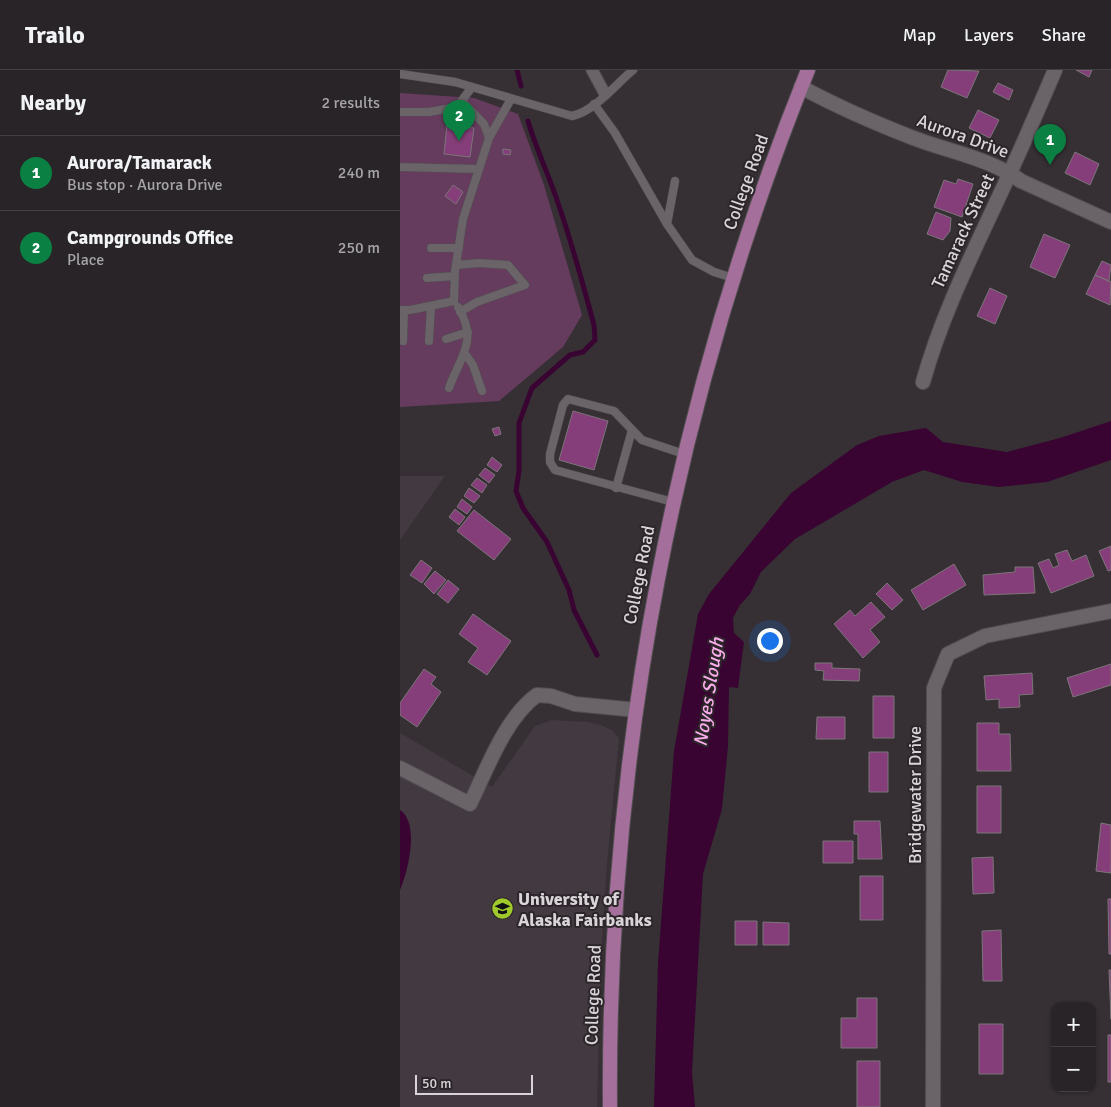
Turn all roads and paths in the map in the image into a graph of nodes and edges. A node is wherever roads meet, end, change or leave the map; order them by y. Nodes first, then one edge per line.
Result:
1 (592, 70) edge
2 (633, 70) edge
3 (808, 70) edge
4 (1055, 70) edge
5 (400, 74) edge
6 (801, 86) junction
7 (472, 87) junction
8 (605, 94) junction
9 (511, 100) junction
10 (462, 101) junction
11 (594, 104) junction
12 (400, 112) edge
13 (489, 138) junction
14 (400, 167) edge
15 (478, 169) junction
16 (1010, 173) junction
17 (676, 181) dead end
18 (1111, 222) edge
19 (666, 224) junction
20 (431, 248) dead end
21 (459, 248) junction
22 (456, 265) junction
23 (455, 276) junction
24 (427, 278) dead end
25 (733, 278) junction
26 (454, 302) junction
27 (431, 306) junction
28 (402, 310) edge
29 (460, 312) junction
30 (468, 332) junction
31 (446, 339) dead end
32 (403, 341) dead end
33 (429, 341) dead end
34 (466, 355) junction
35 (922, 382) dead end
36 (449, 388) dead end
37 (482, 390) dead end
38 (632, 430) junction
39 (684, 454) junction
40 (616, 488) junction
41 (673, 502) junction
42 (1111, 611) edge
43 (636, 710) junction
44 (400, 768) edge
45 (610, 1107) edge
46 (933, 1107) edge

1 - 8 street
2 - 8 lane
3 - 6 main road, College Road
4 - 16 street, Tamarack Street
5 - 7 lane
6 - 16 street, Aurora Drive
6 - 25 main road, College Road
7 - 9 lane
7 - 10 lane
8 - 11 lane
9 - 11 lane
9 - 13 lane
10 - 12 lane
10 - 13 lane
11 - 19 lane
13 - 15 lane
14 - 15 lane
15 - 21 lane
16 - 18 street, Aurora Drive
16 - 35 street, Tamarack Street
17 - 19 lane
19 - 25 lane
20 - 21 lane
21 - 22 lane
22 - 23 lane
22 - 29 lane
23 - 24 lane
23 - 26 lane
25 - 39 main road, College Road
26 - 27 lane
26 - 29 lane
27 - 28 lane
27 - 33 lane
28 - 32 lane
29 - 30 lane
30 - 31 lane
30 - 34 lane
34 - 36 lane
34 - 37 lane
38 - 39 lane
38 - 40 lane
38 - 40 lane
39 - 41 main road, College Road
40 - 41 lane
41 - 43 main road, College Road
42 - 46 street, Bridgewater Drive
43 - 44 street
43 - 45 main road, College Road

